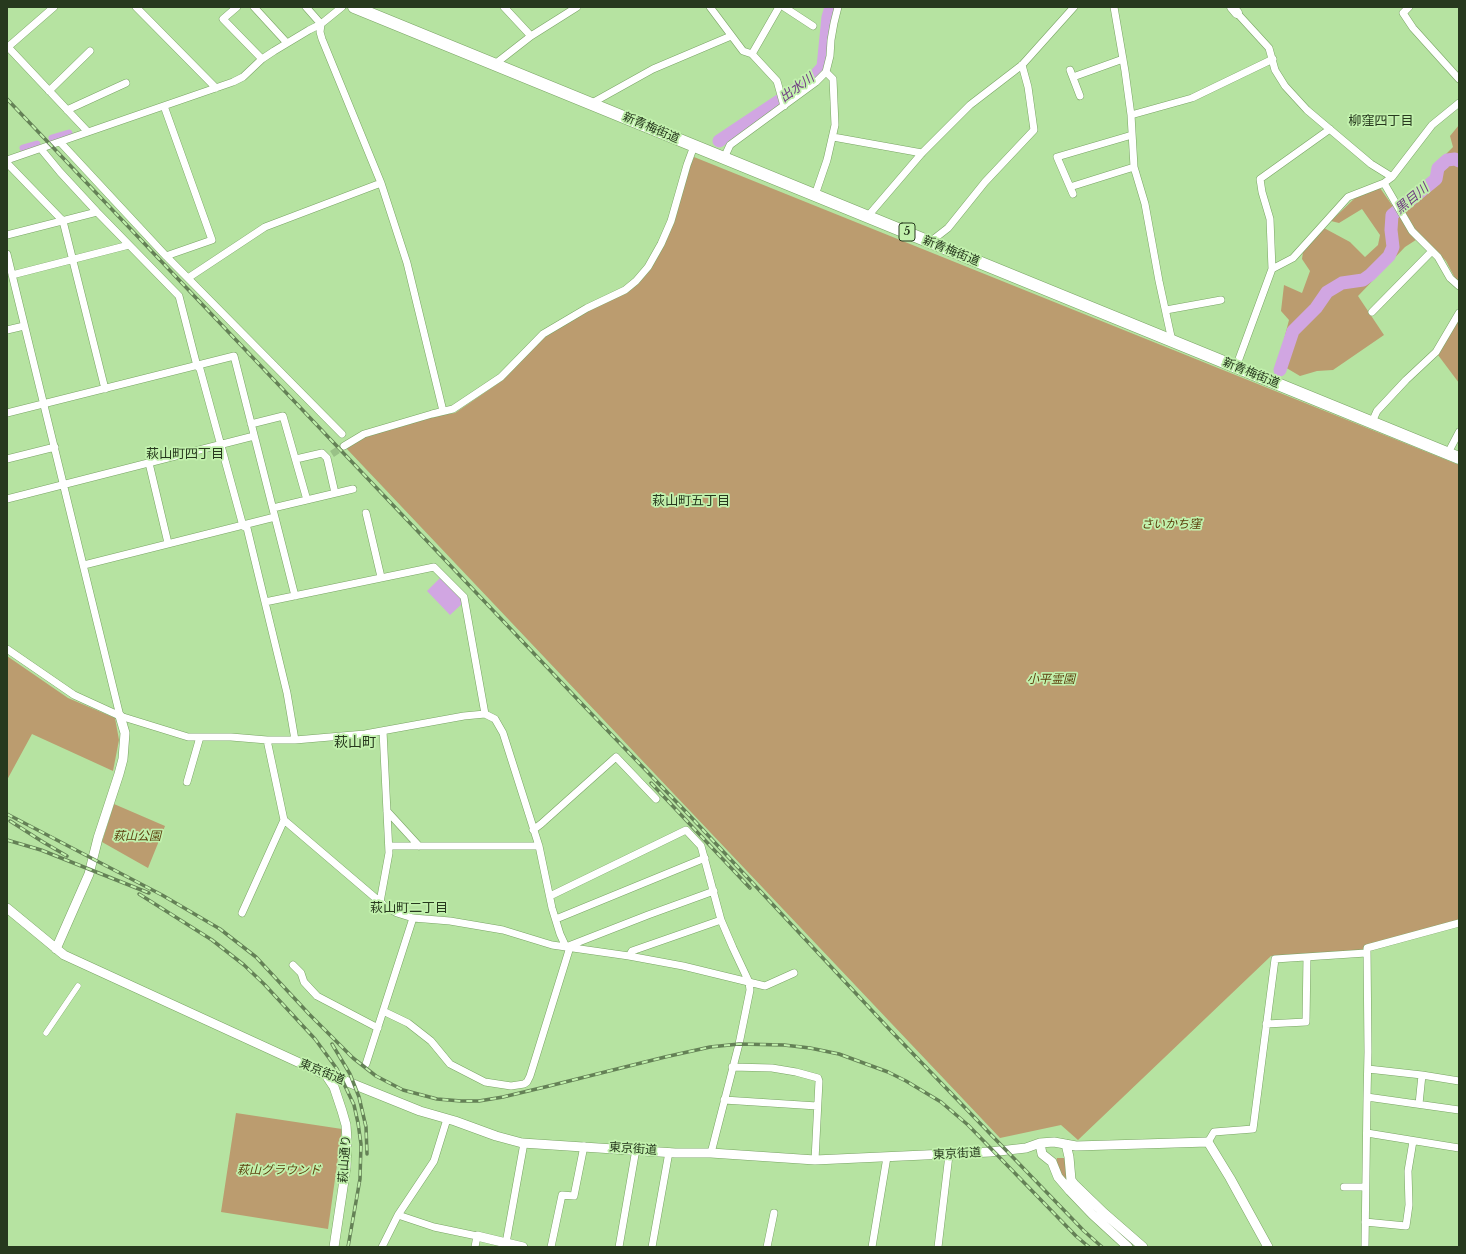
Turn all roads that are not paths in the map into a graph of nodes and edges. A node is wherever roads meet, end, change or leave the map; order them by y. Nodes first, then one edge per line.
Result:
1 (54, 7) edge
2 (136, 7) edge
3 (237, 7) edge
4 (254, 7) edge
5 (306, 7) edge
6 (342, 7) edge
7 (354, 7) edge
8 (504, 7) edge
9 (577, 7) edge
10 (710, 7) edge
11 (779, 7) edge
12 (784, 7) edge
13 (838, 7) edge
14 (1114, 7) edge
15 (1409, 7) edge
16 (1072, 8) edge
17 (313, 10) edge
18 (1235, 10) edge
19 (321, 24) junction
20 (813, 26) dead end
21 (531, 36) junction
22 (731, 36) junction
23 (287, 43) junction
24 (7, 46) edge
25 (90, 51) dead end
26 (752, 54) junction
27 (262, 59) junction
28 (1123, 59) junction
29 (1273, 59) junction
30 (495, 64) junction
31 (1022, 65) junction
32 (1070, 70) dead end
33 (826, 72) junction
34 (1073, 77) junction
35 (1459, 79) edge
36 (126, 83) dead end
37 (216, 88) junction
38 (49, 91) junction
39 (1080, 96) dead end
40 (592, 103) junction
41 (1459, 103) edge
42 (784, 105) junction
43 (164, 106) junction
44 (67, 110) junction
45 (1130, 114) junction
46 (1330, 129) junction
47 (88, 132) junction
48 (1132, 135) junction
49 (833, 138) junction
50 (60, 142) junction
51 (694, 146) junction
52 (41, 149) junction
53 (922, 153) junction
54 (724, 158) junction
55 (7, 162) edge
56 (1134, 167) junction
57 (1392, 177) junction
58 (381, 183) junction
59 (1384, 183) junction
60 (1070, 187) junction
61 (1073, 194) dead end
62 (816, 195) junction
63 (97, 212) junction
64 (868, 216) junction
65 (63, 221) junction
66 (7, 235) edge
67 (930, 242) junction
68 (129, 245) junction
69 (1432, 251) junction
70 (7, 254) edge
71 (166, 256) junction
72 (74, 259) junction
73 (1272, 269) junction
74 (12, 275) junction
75 (188, 278) junction
76 (1459, 286) edge
77 (1221, 300) dead end
78 (1166, 310) junction
79 (1372, 312) dead end
80 (1459, 313) edge
81 (24, 326) junction
82 (7, 330) edge
83 (1172, 341) junction
84 (197, 366) junction
85 (1236, 367) junction
86 (105, 389) junction
87 (44, 404) junction
88 (443, 411) junction
89 (7, 413) edge
90 (1372, 422) junction
91 (251, 424) junction
92 (1459, 432) edge
93 (342, 434) dead end
94 (254, 436) junction
95 (220, 445) junction
96 (344, 446) tunnel mouth
97 (55, 447) junction
98 (1448, 453) junction
99 (1459, 458) edge
100 (7, 459) edge
101 (296, 459) junction
102 (149, 463) junction
103 (64, 484) junction
104 (353, 489) dead end
105 (335, 493) junction
106 (7, 499) edge
107 (307, 500) junction
108 (273, 508) junction
109 (366, 513) dead end
110 (275, 517) junction
111 (243, 526) junction
112 (168, 543) junction
113 (84, 564) junction
114 (381, 577) junction
115 (295, 596) junction
116 (266, 602) junction
117 (7, 649) edge
118 (486, 714) junction
119 (120, 716) junction
120 (383, 732) junction
121 (200, 737) junction
122 (268, 740) junction
123 (295, 740) junction
124 (187, 782) dead end
125 (656, 799) dead end
126 (387, 811) junction
127 (284, 820) junction
128 (532, 830) junction
129 (389, 846) junction
130 (419, 846) junction
131 (539, 846) junction
132 (705, 858) junction
133 (714, 891) junction
134 (550, 896) junction
135 (380, 902) junction
136 (7, 908) edge
137 (242, 913) dead end
138 (413, 918) junction
139 (556, 919) junction
140 (722, 920) junction
141 (1459, 923) edge
142 (568, 947) junction
143 (56, 949) junction
144 (1366, 953) junction
145 (629, 956) junction
146 (1307, 957) junction
147 (293, 965) dead end
148 (794, 973) dead end
149 (749, 982) junction
150 (78, 986) dead end
151 (383, 1011) junction
152 (1266, 1024) junction
153 (378, 1028) junction
154 (46, 1033) dead end
155 (366, 1064) dead end
156 (732, 1067) junction
157 (1368, 1069) junction
158 (326, 1075) junction
159 (1422, 1075) junction
160 (1459, 1081) edge
161 (1366, 1097) junction
162 (724, 1100) junction
163 (1419, 1104) junction
164 (817, 1106) junction
165 (1459, 1110) edge
166 (448, 1119) junction
167 (1367, 1134) junction
168 (1413, 1141) junction
169 (1208, 1142) junction
170 (524, 1143) junction
171 (1040, 1143) junction
172 (1066, 1144) junction
173 (584, 1146) junction
174 (1459, 1148) edge
175 (636, 1149) junction
176 (669, 1152) junction
177 (711, 1153) junction
178 (950, 1155) junction
179 (887, 1157) junction
180 (815, 1160) junction
181 (1344, 1187) dead end
182 (1365, 1187) junction
183 (774, 1212) dead end
184 (398, 1215) junction
185 (1365, 1222) junction
186 (477, 1236) junction
187 (506, 1243) junction
188 (334, 1247) edge
189 (382, 1247) edge
190 (475, 1247) edge
191 (523, 1247) edge
192 (551, 1247) edge
193 (619, 1247) edge
194 (652, 1247) edge
195 (767, 1247) edge
196 (872, 1247) edge
197 (938, 1247) edge
198 (1128, 1247) edge
199 (1143, 1247) edge
200 (1268, 1247) edge
201 (1365, 1247) edge

1 - 24 street
2 - 37 street
3 - 27 street
4 - 23 street
5 - 17 street
6 - 19 street
7 - 30 main road, 新青梅街道 / 5
8 - 21 street
9 - 21 street
10 - 22 street
11 - 26 street
12 - 20 street
13 - 33 street
14 - 28 street
15 - 35 street
16 - 31 street
17 - 19 street
18 - 29 street
19 - 23 street
19 - 58 street
21 - 30 street
22 - 26 street
22 - 40 street
23 - 27 street
24 - 38 street
25 - 38 street
26 - 42 street
27 - 37 street
28 - 34 street
28 - 45 street
29 - 45 street
29 - 46 street
30 - 40 main road, 新青梅街道 / 5
31 - 53 street
31 - 67 street
32 - 34 street
33 - 42 street
33 - 49 street
34 - 39 street
36 - 44 street
37 - 43 street
38 - 44 street
40 - 51 main road, 新青梅街道 / 5
41 - 57 street
42 - 54 street
43 - 47 street
43 - 71 street
44 - 47 street
45 - 48 street
46 - 57 street
46 - 73 street
47 - 50 street
48 - 56 street
48 - 60 street
49 - 53 street
49 - 62 street
50 - 52 street
50 - 71 street
51 - 54 main road, 新青梅街道 / 5
51 - 88 street
52 - 55 street
52 - 63 street
53 - 64 street
54 - 62 main road, 新青梅街道 / 5
55 - 65 street
56 - 60 street
56 - 78 street
57 - 59 street
58 - 75 street
58 - 88 street
59 - 69 street
59 - 73 street
60 - 61 street
62 - 64 main road, 新青梅街道 / 5
63 - 65 street
63 - 68 street
64 - 67 main road, 新青梅街道 / 5
65 - 66 street
65 - 72 street
67 - 83 main road, 新青梅街道 / 5
68 - 72 street
68 - 84 street
69 - 76 street
69 - 79 street
70 - 74 street
71 - 75 street
72 - 74 street
72 - 86 street
73 - 85 street
74 - 81 street
75 - 93 street
77 - 78 street
78 - 83 street
80 - 90 street
81 - 82 street
81 - 87 street
83 - 85 main road, 新青梅街道 / 5
84 - 86 street
84 - 91 street
84 - 95 street
85 - 90 main road, 新青梅街道 / 5
86 - 87 street
87 - 89 street
87 - 97 street
88 - 96 street
90 - 98 main road, 新青梅街道 / 5
91 - 94 street
91 - 101 street
92 - 98 street
94 - 95 street
94 - 108 street
95 - 102 street
95 - 111 street
97 - 100 street
97 - 103 street
98 - 99 main road, 新青梅街道 / 5
101 - 105 street
101 - 107 street
102 - 103 street
102 - 112 street
103 - 106 street
103 - 113 street
104 - 105 street
105 - 107 street
107 - 108 street
108 - 110 street
109 - 114 street
110 - 111 street
110 - 115 street
111 - 112 street
111 - 116 street
112 - 113 street
113 - 119 street
114 - 115 street
114 - 118 street
115 - 116 street
116 - 123 street
117 - 119 street
118 - 120 street
118 - 128 street
119 - 121 street
119 - 143 street
120 - 123 street
120 - 126 street
121 - 122 street
121 - 124 street
122 - 123 street
122 - 127 street
125 - 128 street
126 - 129 street
126 - 130 street
127 - 135 street
127 - 137 street
128 - 131 street
129 - 130 street
129 - 135 street
130 - 131 street
131 - 134 street
132 - 133 street
132 - 134 street
132 - 139 street
133 - 140 street
133 - 142 street
134 - 139 street
135 - 138 street
136 - 143 street, 東京街道
138 - 142 street
138 - 151 street
139 - 142 street
140 - 145 street
140 - 149 street
141 - 144 street
142 - 145 street
142 - 151 street
143 - 158 street, 東京街道
144 - 146 street
144 - 157 street
145 - 149 street
146 - 152 street
146 - 152 street
147 - 153 street
148 - 149 street
149 - 156 street
150 - 154 street
151 - 153 street
152 - 169 street
153 - 155 street
156 - 162 street
156 - 164 street
157 - 159 street
157 - 161 street
158 - 166 street, 東京街道
158 - 188 street, 萩山通り
159 - 160 street
159 - 163 street
161 - 163 street
161 - 167 street
162 - 164 street
162 - 177 street
163 - 165 street
164 - 180 street
166 - 170 street, 東京街道
166 - 184 street
167 - 168 street
167 - 182 street
168 - 174 street
168 - 185 street
169 - 172 street, 東京街道
169 - 200 street
170 - 173 street, 東京街道
170 - 187 street
171 - 172 street, 東京街道
171 - 178 street, 東京街道
171 - 198 street
172 - 199 street
173 - 175 street, 東京街道
173 - 192 street
175 - 176 street, 東京街道
175 - 193 street
176 - 177 street, 東京街道
176 - 194 street
177 - 180 street, 東京街道
178 - 179 street, 東京街道
178 - 197 street
179 - 180 street, 東京街道
179 - 196 street
181 - 182 street
182 - 185 street
183 - 195 street
184 - 186 street
184 - 189 street
185 - 201 street
186 - 187 street
186 - 190 street
187 - 191 street

